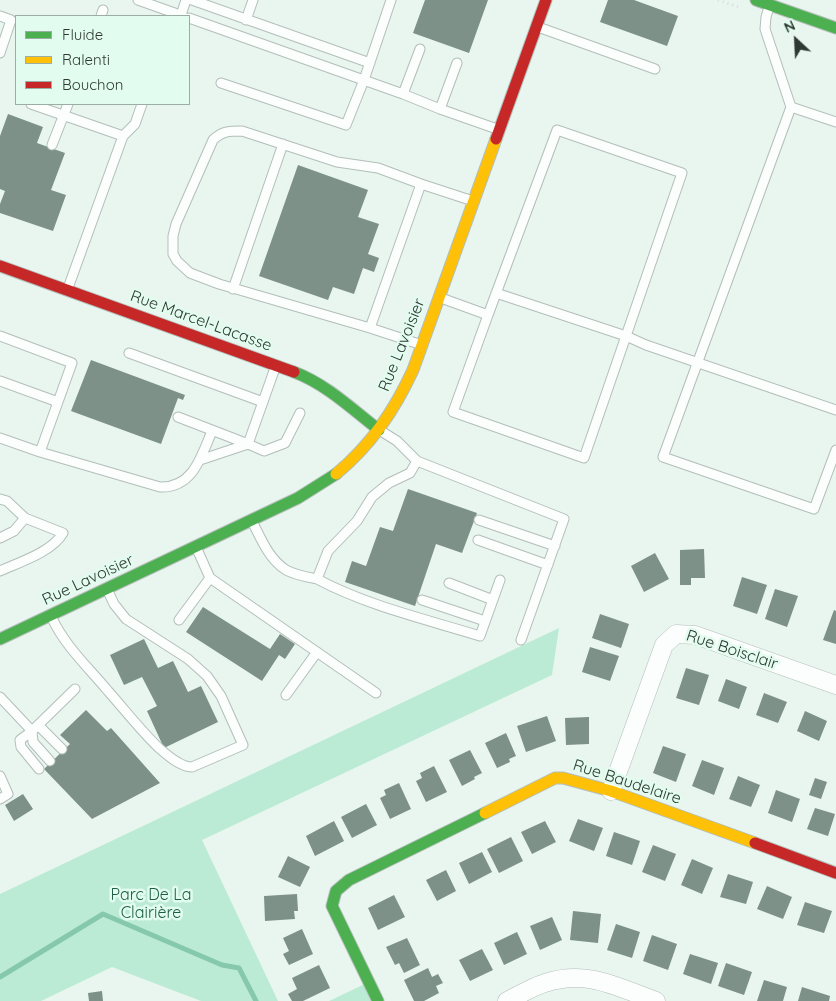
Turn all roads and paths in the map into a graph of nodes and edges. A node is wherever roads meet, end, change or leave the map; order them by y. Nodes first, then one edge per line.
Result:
1 (138, 0) edge
2 (186, 0) edge
3 (192, 0) edge
4 (253, 0) edge
5 (391, 0) edge
6 (546, 0) edge
7 (756, 0) edge
8 (771, 2) edge
9 (789, 5) edge
10 (179, 15) edge
11 (184, 15) edge
12 (0, 16) edge
13 (190, 19) edge
14 (246, 20) junction
15 (536, 26) junction
16 (836, 28) edge
17 (420, 50) dead end
18 (0, 53) edge
19 (458, 62) dead end
20 (370, 63) junction
21 (655, 69) dead end
22 (364, 80) junction
23 (221, 83) dead end
24 (403, 94) junction
25 (34, 105) edge
26 (68, 105) edge
27 (142, 105) edge
28 (791, 107) junction
29 (440, 109) junction
30 (64, 115) junction
31 (836, 122) edge
32 (498, 130) junction
33 (123, 136) junction
34 (283, 144) junction
35 (52, 145) dead end
36 (421, 184) junction
37 (473, 201) junction
38 (0, 266) edge
39 (233, 288) junction
40 (67, 290) junction
41 (496, 293) junction
42 (439, 298) junction
43 (488, 315) junction
44 (370, 328) junction
45 (0, 336) edge
46 (626, 336) junction
47 (422, 345) junction
48 (129, 353) dead end
49 (699, 363) junction
50 (275, 365) junction
51 (0, 381) edge
52 (58, 402) junction
53 (262, 402) junction
54 (836, 410) edge
55 (300, 413) dead end
56 (178, 417) dead end
57 (212, 430) junction
58 (379, 430) junction
59 (0, 438) edge
60 (248, 444) junction
61 (836, 450) edge
62 (40, 452) junction
63 (200, 460) junction
64 (417, 461) junction
65 (0, 499) edge
66 (24, 518) junction
67 (479, 520) dead end
68 (252, 521) junction
69 (0, 538) edge
70 (478, 540) dead end
71 (554, 546) junction
72 (196, 548) junction
73 (548, 565) junction
74 (0, 571) edge
75 (210, 578) junction
76 (317, 579) junction
77 (500, 580) dead end
78 (449, 583) dead end
79 (107, 589) junction
80 (422, 600) dead end
81 (493, 600) junction
82 (51, 616) junction
83 (179, 620) dead end
84 (485, 621) junction
85 (0, 639) edge
86 (521, 640) dead end
87 (317, 652) junction
88 (836, 685) edge
89 (75, 689) dead end
90 (376, 693) dead end
91 (286, 695) dead end
92 (0, 697) edge
93 (35, 728) junction
94 (62, 749) dead end
95 (50, 761) dead end
96 (39, 770) dead end
97 (0, 776) edge
98 (611, 791) junction
99 (0, 799) edge
100 (836, 873) edge
101 (378, 1001) edge
102 (507, 1001) edge
103 (656, 1001) edge

1 - 10 lane
2 - 11 lane
3 - 14 lane
4 - 14 lane
5 - 20 lane
6 - 15 street, Rue Lavoisier
7 - 8 street
8 - 9 street
8 - 28 lane
9 - 16 street
12 - 18 lane
13 - 22 lane
14 - 20 lane
15 - 21 lane
15 - 32 street, Rue Lavoisier
17 - 24 lane
19 - 29 lane
20 - 22 lane
22 - 23 lane
22 - 24 lane
24 - 29 lane
25 - 30 lane
26 - 30 lane
27 - 33 lane
28 - 31 lane
28 - 49 lane
29 - 32 lane
30 - 33 lane
30 - 35 lane
32 - 37 street, Rue Lavoisier
33 - 40 lane
34 - 36 lane
34 - 39 lane
34 - 39 lane
36 - 37 lane
36 - 44 lane
37 - 42 street, Rue Lavoisier
38 - 40 street, Rue Marcel-Lacasse
39 - 44 lane
40 - 50 street, Rue Marcel-Lacasse
41 - 43 lane
41 - 46 lane
41 - 46 lane
42 - 43 lane
42 - 47 street, Rue Lavoisier
43 - 46 lane
44 - 47 lane
45 - 52 lane
46 - 49 lane
47 - 58 street, Rue Lavoisier
48 - 53 lane
49 - 54 lane
49 - 61 lane
50 - 53 lane
50 - 58 street, Rue Marcel-Lacasse
51 - 52 lane
52 - 62 lane
53 - 60 lane
55 - 60 lane
56 - 57 lane
57 - 60 lane
57 - 63 lane
58 - 64 lane
58 - 68 street, Rue Lavoisier
59 - 62 lane
60 - 63 lane
62 - 63 lane
64 - 71 lane
64 - 76 lane
65 - 66 lane
66 - 69 lane
66 - 74 lane
67 - 71 lane
68 - 72 street, Rue Lavoisier
68 - 76 lane
70 - 73 lane
71 - 73 lane
72 - 75 lane
72 - 79 street, Rue Lavoisier
73 - 86 lane
75 - 83 lane
75 - 87 lane
76 - 84 lane
77 - 81 lane
78 - 81 lane
79 - 82 street, Rue Lavoisier
79 - 82 lane
80 - 84 lane
81 - 84 lane
82 - 85 street, Rue Lavoisier
87 - 90 lane
87 - 91 lane
88 - 98 street, Rue Boisclair
89 - 93 lane
92 - 93 lane
93 - 94 lane
93 - 95 lane
93 - 96 lane
97 - 99 lane
98 - 100 street, Rue Baudelaire
98 - 101 street, Rue Baudelaire
102 - 103 street

